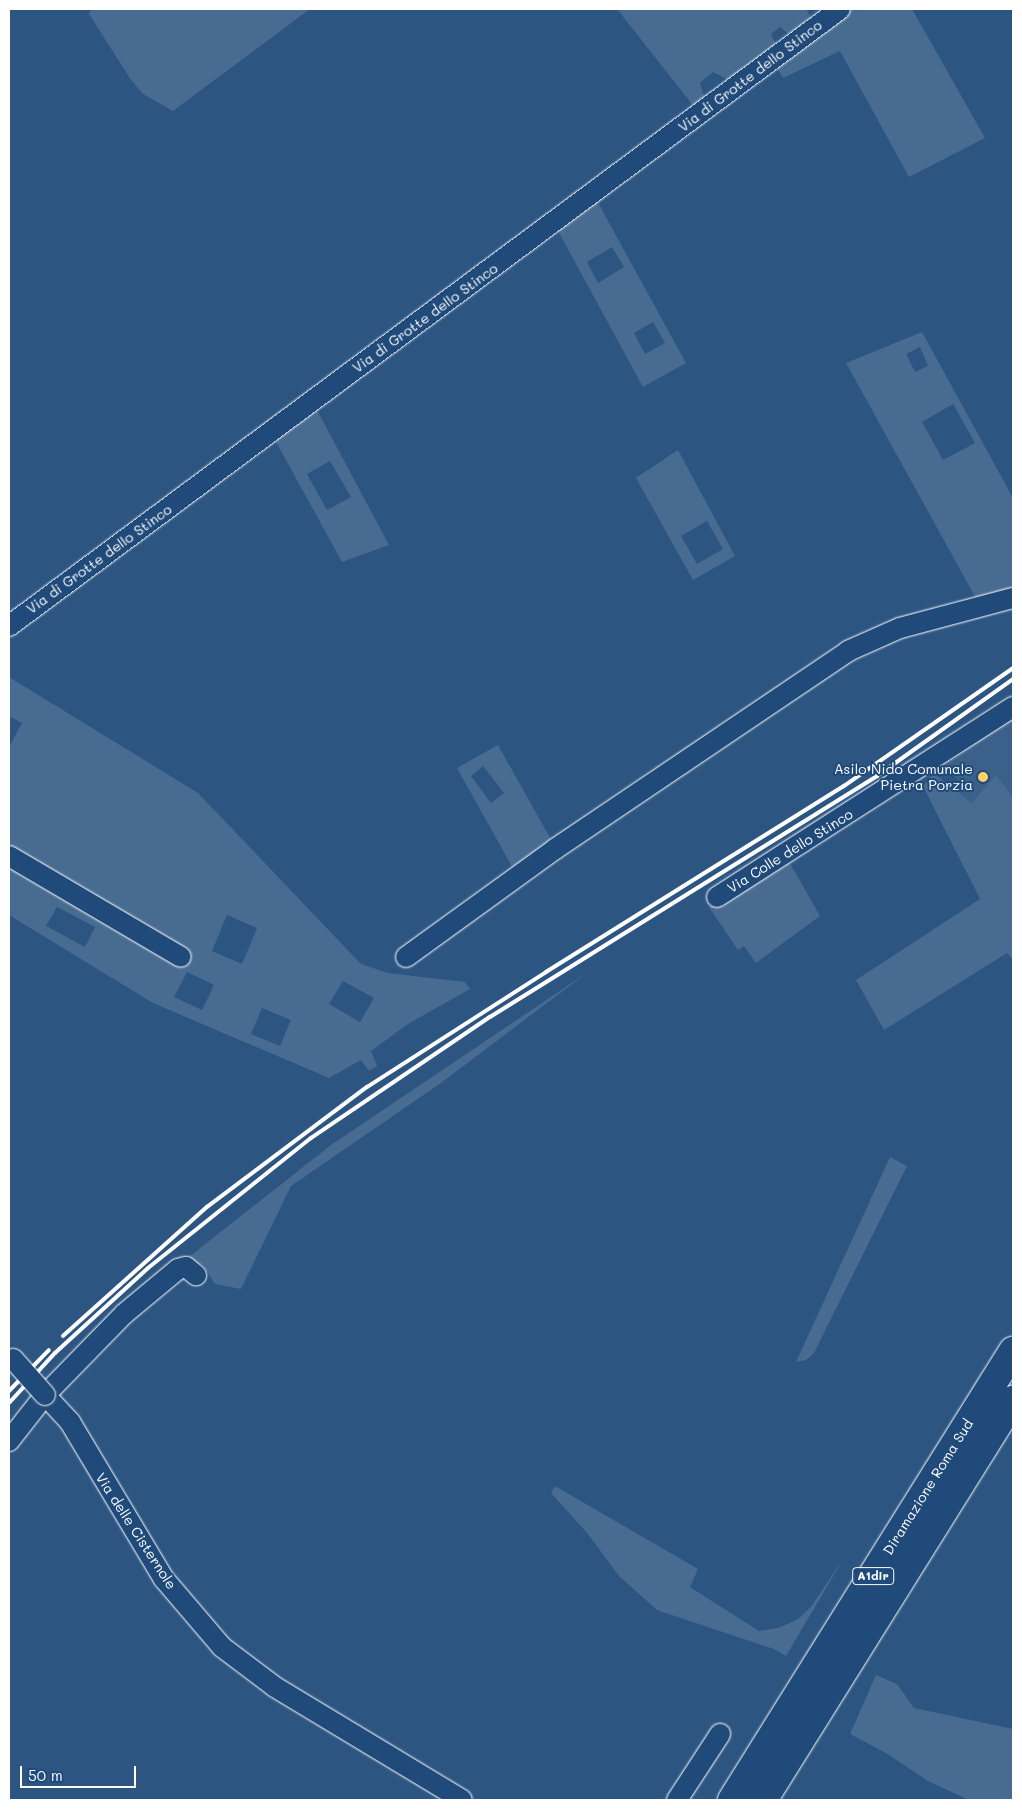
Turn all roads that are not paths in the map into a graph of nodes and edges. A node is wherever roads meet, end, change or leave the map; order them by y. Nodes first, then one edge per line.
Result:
1 (840, 9) edge
2 (1013, 598) edge
3 (12, 616) edge
4 (1013, 707) edge
5 (9, 856) edge
6 (717, 897) dead end
7 (406, 957) dead end
8 (181, 958) dead end
9 (196, 1275) dead end
10 (1013, 1351) edge
11 (11, 1357) edge
12 (45, 1395) junction
13 (1013, 1400) edge
14 (9, 1441) edge
15 (720, 1734) dead end
16 (462, 1800) edge
17 (678, 1800) edge
18 (732, 1800) edge
19 (763, 1800) edge

1 - 3 street, Via di Grotte dello Stinco
2 - 7 street
4 - 6 street, Via Colle dello Stinco
5 - 8 street
9 - 12 street
10 - 18 highway, Diramazione Roma Sud / A1dir
11 - 12 street, Via delle Cisternole, bridge
12 - 14 street
12 - 16 street, Via delle Cisternole
13 - 19 highway, Diramazione Roma Sud / A1dir
15 - 17 street

